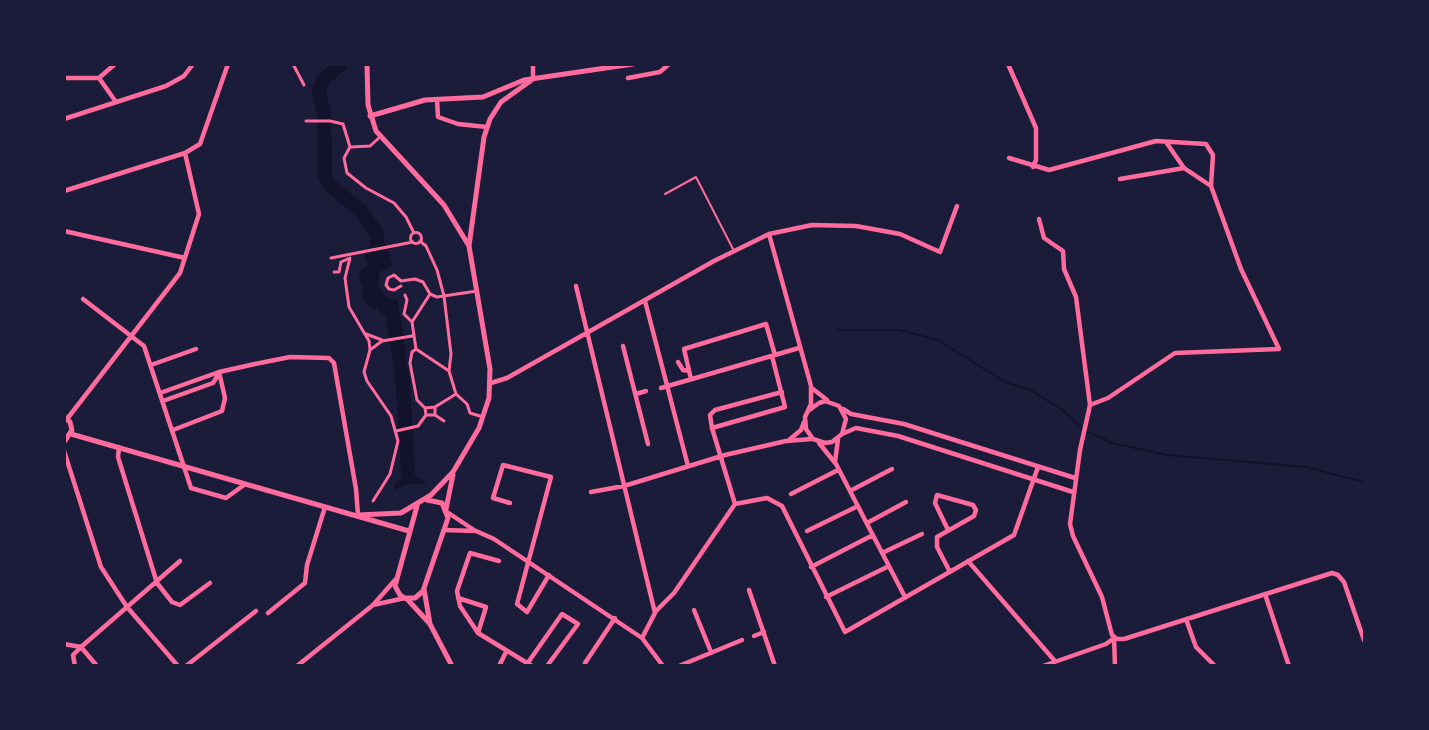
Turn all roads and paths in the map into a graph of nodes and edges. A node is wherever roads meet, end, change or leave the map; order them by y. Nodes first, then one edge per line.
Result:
1 (115, 64) edge
2 (193, 64) edge
3 (228, 64) edge
4 (293, 64) edge
5 (367, 64) edge
6 (533, 64) edge
7 (633, 64) edge
8 (669, 64) edge
9 (1008, 64) edge
10 (64, 78) edge
11 (99, 78) junction
12 (628, 78) dead end
13 (533, 79) junction
14 (304, 85) dead end
15 (499, 92) junction
16 (437, 99) junction
17 (503, 100) junction
18 (116, 102) junction
19 (370, 116) junction
20 (64, 118) edge
21 (306, 121) dead end
22 (487, 127) junction
23 (381, 136) junction
24 (1166, 142) junction
25 (350, 147) junction
26 (185, 153) junction
27 (1009, 158) dead end
28 (1033, 167) junction
29 (1184, 168) junction
30 (1120, 179) dead end
31 (1211, 186) junction
32 (64, 191) edge
33 (665, 194) dead end
34 (957, 206) dead end
35 (1039, 219) dead end
36 (64, 231) edge
37 (414, 233) junction
38 (769, 234) junction
39 (420, 241) junction
40 (413, 242) junction
41 (469, 246) junction
42 (734, 251) junction
43 (185, 258) junction
44 (331, 258) dead end
45 (334, 272) dead end
46 (400, 286) dead end
47 (576, 286) dead end
48 (479, 291) junction
49 (430, 294) junction
50 (405, 295) dead end
51 (444, 296) junction
52 (83, 299) dead end
53 (645, 301) junction
54 (412, 322) junction
55 (364, 333) junction
56 (586, 333) junction
57 (412, 336) junction
58 (132, 337) junction
59 (382, 340) junction
60 (623, 346) dead end
61 (799, 348) junction
62 (196, 349) dead end
63 (370, 350) junction
64 (416, 350) junction
65 (773, 356) junction
66 (678, 362) dead end
67 (151, 365) junction
68 (449, 371) junction
69 (689, 371) junction
70 (219, 372) junction
71 (691, 379) junction
72 (490, 383) junction
73 (668, 385) junction
74 (811, 386) junction
75 (660, 388) dead end
76 (646, 391) dead end
77 (782, 392) junction
78 (160, 393) junction
79 (456, 394) junction
80 (636, 394) junction
81 (163, 401) junction
82 (832, 403) junction
83 (1090, 405) junction
84 (838, 406) junction
85 (435, 407) junction
86 (425, 408) junction
87 (808, 411) junction
88 (426, 415) junction
89 (435, 415) junction
90 (483, 417) junction
91 (805, 417) junction
92 (66, 418) edge
93 (444, 421) dead end
94 (712, 428) junction
95 (922, 429) junction
96 (173, 430) junction
97 (397, 431) junction
98 (72, 434) junction
99 (842, 434) junction
100 (838, 438) junction
101 (816, 440) junction
102 (786, 441) junction
103 (64, 442) edge
104 (918, 442) junction
105 (648, 444) dead end
106 (119, 447) junction
107 (64, 451) edge
108 (721, 456) junction
109 (688, 466) junction
110 (837, 467) junction
111 (1038, 467) junction
112 (186, 468) junction
113 (892, 469) dead end
114 (453, 472) junction
115 (1076, 478) junction
116 (1034, 479) junction
117 (244, 485) junction
118 (624, 486) junction
119 (850, 491) junction
120 (591, 492) dead end
121 (1073, 492) junction
122 (791, 494) dead end
123 (373, 501) dead end
124 (421, 502) junction
125 (510, 502) dead end
126 (906, 502) dead end
127 (735, 504) junction
128 (858, 506) junction
129 (324, 507) junction
130 (446, 510) junction
131 (358, 515) junction
132 (867, 523) junction
133 (444, 530) junction
134 (948, 530) junction
135 (409, 531) junction
136 (476, 531) junction
137 (807, 531) dead end
138 (922, 534) dead end
139 (873, 536) junction
140 (882, 553) junction
141 (527, 560) junction
142 (180, 561) dead end
143 (499, 561) dead end
144 (968, 561) junction
145 (889, 566) junction
146 (811, 567) junction
147 (950, 572) junction
148 (549, 574) junction
149 (395, 580) junction
150 (210, 583) dead end
151 (157, 584) junction
152 (424, 588) junction
153 (749, 590) dead end
154 (1265, 594) junction
155 (826, 597) junction
156 (905, 597) junction
157 (405, 598) junction
158 (458, 598) junction
159 (373, 605) junction
160 (127, 607) junction
161 (694, 610) dead end
162 (256, 611) dead end
163 (268, 613) dead end
164 (655, 613) junction
165 (615, 618) junction
166 (1186, 619) junction
167 (430, 624) junction
168 (764, 632) junction
169 (478, 633) junction
170 (754, 636) dead end
171 (1113, 636) junction
172 (642, 638) junction
173 (742, 640) dead end
174 (1365, 640) edge
175 (64, 644) edge
176 (81, 647) junction
177 (506, 652) junction
178 (711, 652) junction
179 (64, 660) edge
180 (72, 660) junction
181 (1054, 660) junction
182 (585, 663) dead end
183 (451, 665) edge
184 (530, 665) edge
185 (75, 666) edge
186 (97, 666) edge
187 (178, 666) edge
188 (186, 666) edge
189 (297, 666) edge
190 (500, 666) edge
191 (547, 666) edge
192 (663, 666) edge
193 (679, 666) edge
194 (775, 666) edge
195 (1043, 666) edge
196 (1114, 666) edge
197 (1215, 666) edge
198 (1289, 666) edge

1 - 11 street
2 - 18 street
3 - 26 street
4 - 14 street
5 - 19 street
6 - 13 street
7 - 13 street
8 - 12 street
9 - 28 street
10 - 11 street
11 - 18 street
13 - 15 street
13 - 17 street
15 - 16 street
15 - 17 street
16 - 19 street
16 - 22 street
17 - 22 street
18 - 20 street
19 - 23 street
21 - 25 street
22 - 41 street
23 - 25 street
23 - 41 street
24 - 28 street
24 - 29 street
24 - 31 street
25 - 37 street
26 - 32 street
26 - 43 street
27 - 28 street
29 - 30 street
29 - 31 street
31 - 83 street
33 - 42 lane
34 - 38 street
35 - 83 street
36 - 43 street
37 - 39 street
37 - 40 street
38 - 42 street
38 - 61 street
39 - 40 street
39 - 51 street
40 - 44 street
41 - 48 street
42 - 53 street
43 - 58 street
45 - 55 street
46 - 49 street
47 - 56 street
48 - 51 street
48 - 72 street
49 - 51 street
49 - 54 street
50 - 54 street
51 - 68 street
52 - 58 street
53 - 56 street
53 - 73 street
54 - 57 street
55 - 59 street
55 - 63 street
56 - 72 street
56 - 118 street
57 - 59 street
57 - 64 street
58 - 67 street
58 - 92 street
59 - 63 street
60 - 80 street
61 - 65 street
61 - 74 street
62 - 67 street
63 - 97 street
64 - 68 street
64 - 86 street
65 - 69 street
65 - 71 street
65 - 77 street
66 - 69 street
67 - 78 street
68 - 79 street
69 - 71 street
70 - 78 street
70 - 81 street
70 - 96 street
70 - 131 street
71 - 73 street
72 - 90 street
73 - 75 street
73 - 109 street
74 - 82 street
74 - 87 street
76 - 80 street
77 - 94 street
77 - 94 street
78 - 81 street
79 - 85 street
79 - 90 street
80 - 105 street
81 - 96 street
82 - 84 street
82 - 87 street
83 - 115 street
84 - 95 street
84 - 99 street
85 - 86 street
85 - 89 street
86 - 88 street
87 - 91 street
88 - 89 street
88 - 97 street
89 - 93 street
90 - 114 street
91 - 101 street
91 - 102 street
92 - 98 street
94 - 108 street
95 - 104 street
95 - 111 street
96 - 112 street
97 - 123 street
98 - 103 street
98 - 106 street
99 - 100 street
99 - 104 street
100 - 101 street
100 - 110 street
101 - 102 street
101 - 110 street
102 - 108 street
104 - 116 street
106 - 112 street
106 - 151 street
107 - 160 street
108 - 109 street
108 - 127 street
109 - 118 street
110 - 119 street
110 - 122 street
111 - 115 street
111 - 116 street
112 - 117 street
112 - 117 street
113 - 119 street
114 - 124 street
114 - 130 street
115 - 121 street
116 - 121 street
116 - 144 street
117 - 129 street
118 - 120 street
118 - 164 street
119 - 128 street
121 - 171 street
124 - 130 street
124 - 131 street
124 - 135 street
125 - 141 street
126 - 132 street
127 - 146 street
127 - 164 street
128 - 132 street
128 - 137 street
129 - 131 street
129 - 163 street
130 - 133 street
130 - 136 street
131 - 135 street
132 - 139 street
133 - 136 street
133 - 152 street
134 - 134 street
134 - 147 street
135 - 149 street
136 - 141 street
138 - 140 street
139 - 140 street
139 - 146 street
140 - 145 street
141 - 148 street
141 - 148 street
142 - 151 street
143 - 158 street
144 - 147 street
144 - 181 street
145 - 155 street
145 - 156 street
146 - 155 street
147 - 156 street
148 - 165 street
149 - 157 street
149 - 159 street
150 - 151 street
151 - 160 street
152 - 157 street
152 - 167 street
153 - 168 street
154 - 166 street
154 - 174 street
154 - 198 street
155 - 156 street
157 - 159 street
157 - 167 street
158 - 169 street
158 - 169 street
159 - 189 street
160 - 176 street
160 - 187 street
161 - 178 street
162 - 188 street
164 - 172 street
165 - 172 street
165 - 182 street
166 - 171 street
166 - 197 street
167 - 183 street
168 - 170 street
168 - 194 street
169 - 177 street
171 - 181 street
171 - 196 street
172 - 192 street
173 - 178 street
175 - 176 street
176 - 180 street
176 - 186 street
177 - 184 street
177 - 190 street
178 - 193 street
179 - 180 street
180 - 185 street
181 - 195 street
184 - 191 street

